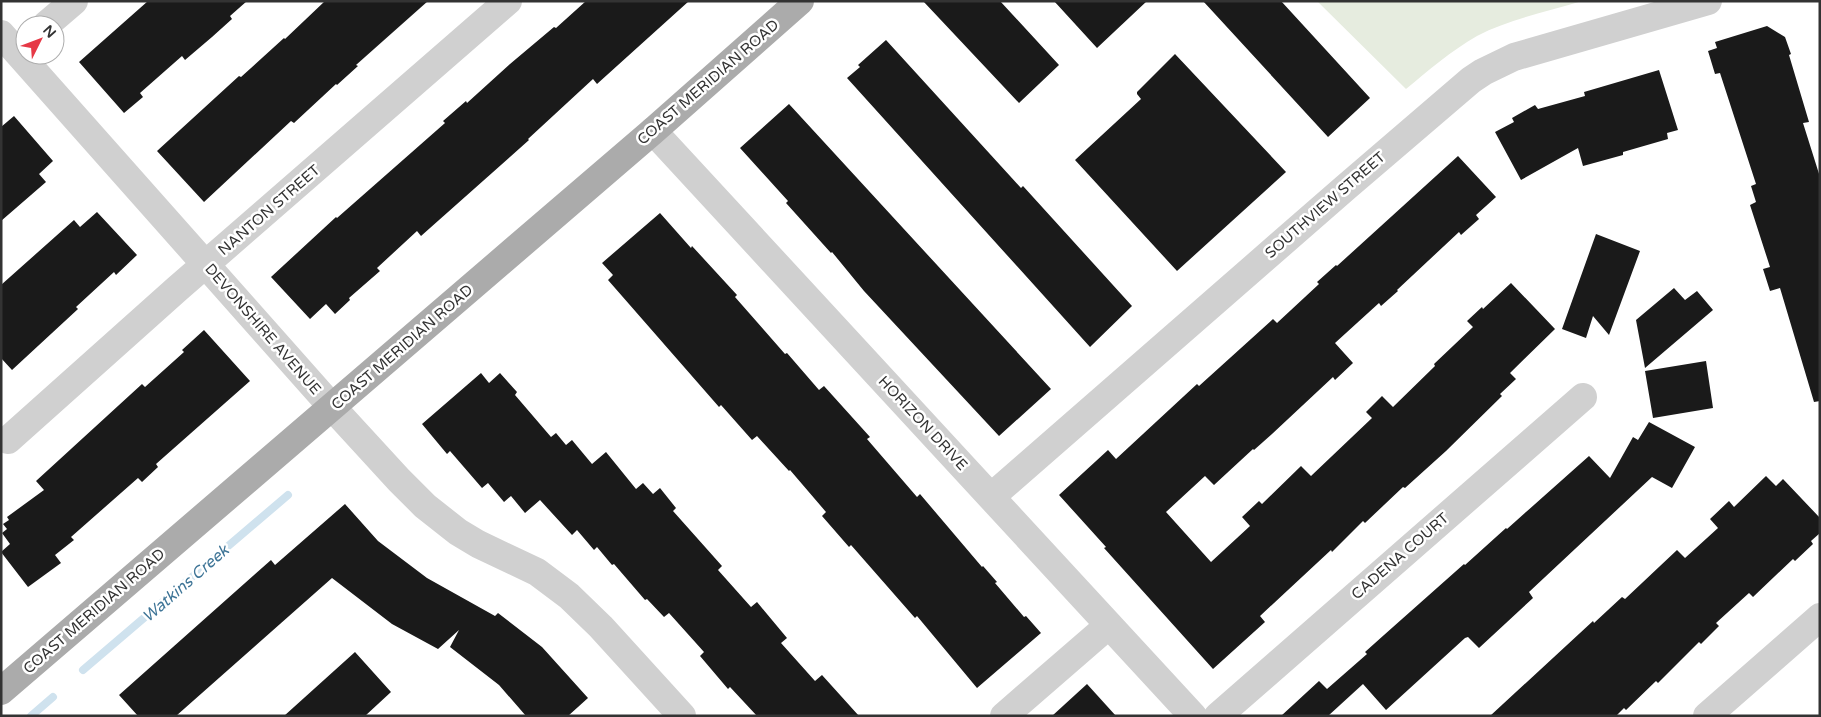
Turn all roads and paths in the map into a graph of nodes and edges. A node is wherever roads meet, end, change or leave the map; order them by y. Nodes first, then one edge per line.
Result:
1 (74, 1) edge
2 (508, 1) edge
3 (800, 1) edge
4 (1708, 1) edge
5 (58, 15) edge
6 (11, 48) edge
7 (653, 131) junction
8 (206, 264) junction
9 (1583, 397) dead end
10 (332, 407) junction
11 (8, 440) dead end
12 (992, 496) junction
13 (1820, 617) edge
14 (1109, 625) junction
15 (1, 691) edge
16 (682, 716) edge
17 (1004, 716) edge
18 (1193, 716) edge
19 (1218, 716) edge
20 (1707, 716) edge

1 - 5 street
2 - 8 street, NANTON STREET
3 - 7 main road, COAST MERIDIAN ROAD
4 - 12 street, SOUTHVIEW STREET
6 - 8 street, DEVONSHIRE AVENUE
7 - 10 main road, COAST MERIDIAN ROAD
7 - 12 street, HORIZON DRIVE
8 - 10 street, DEVONSHIRE AVENUE
8 - 11 street, NANTON STREET
9 - 19 street, CADENA COURT
10 - 15 main road, COAST MERIDIAN ROAD
10 - 16 street, DEVONSHIRE AVENUE
12 - 14 street, HORIZON DRIVE
13 - 20 street
14 - 17 street
14 - 18 street, HORIZON DRIVE

